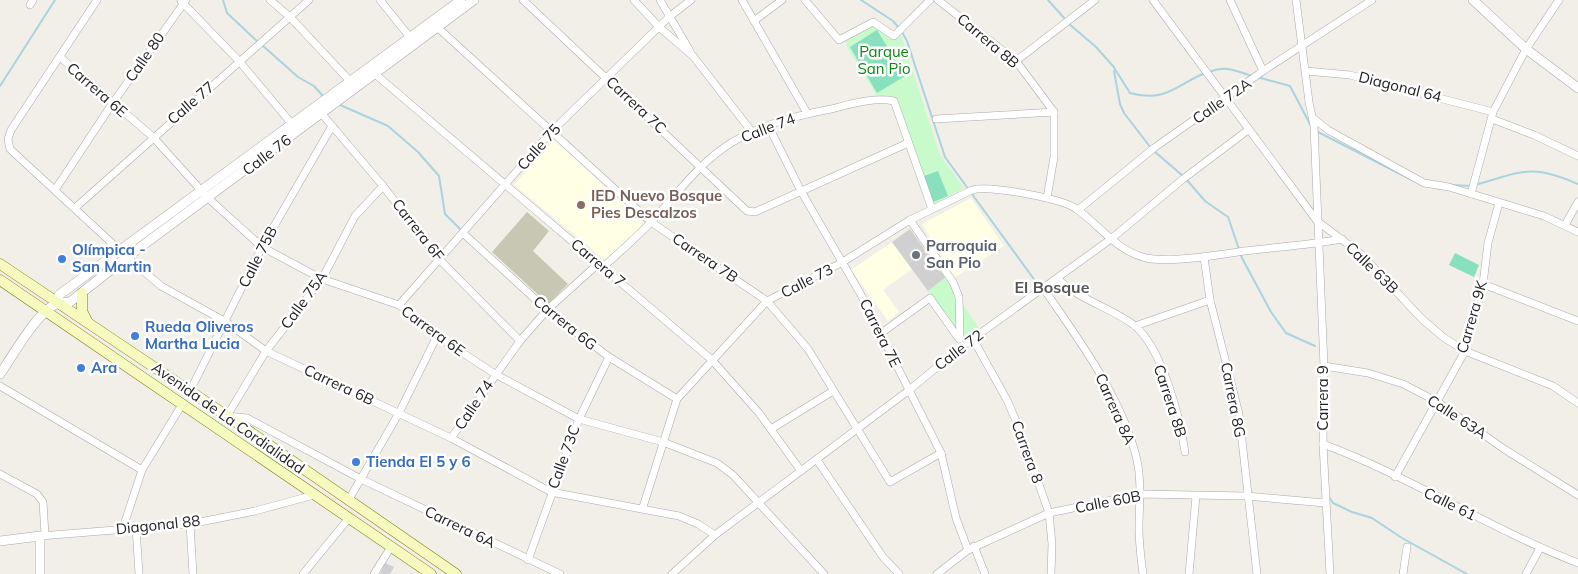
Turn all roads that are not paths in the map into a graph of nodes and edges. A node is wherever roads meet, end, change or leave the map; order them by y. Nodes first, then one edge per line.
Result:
1 (97, 0) edge
2 (270, 0) edge
3 (309, 0) edge
4 (380, 0) edge
5 (461, 0) edge
6 (474, 0) edge
7 (523, 0) edge
8 (634, 0) edge
9 (660, 0) edge
10 (691, 0) edge
11 (742, 0) edge
12 (782, 0) edge
13 (805, 0) edge
14 (930, 0) edge
15 (938, 0) edge
16 (1095, 0) edge
17 (1153, 0) edge
18 (1230, 0) edge
19 (1296, 0) edge
20 (1372, 0) edge
21 (1473, 0) edge
22 (1559, 0) edge
23 (183, 1) edge
24 (290, 17) junction
25 (669, 17) junction
26 (754, 21) junction
27 (437, 27) junction
28 (659, 28) junction
29 (413, 40) junction
30 (1302, 45) junction
31 (1526, 49) junction
32 (693, 56) junction
33 (60, 57) junction
34 (239, 61) junction
35 (1016, 61) junction
36 (1306, 71) junction
37 (375, 74) junction
38 (1258, 75) junction
39 (607, 78) junction
40 (349, 80) junction
41 (1578, 88) edge
42 (1225, 99) junction
43 (112, 104) junction
44 (1054, 112) junction
45 (322, 114) junction
46 (807, 114) junction
47 (1493, 115) junction
48 (1313, 118) junction
49 (936, 119) dead end
50 (291, 123) junction
51 (332, 126) junction
52 (769, 127) junction
53 (1248, 130) junction
54 (552, 131) junction
55 (752, 132) junction
56 (153, 137) junction
57 (908, 143) junction
58 (1578, 156) edge
59 (702, 166) junction
60 (506, 184) junction
61 (384, 186) junction
62 (1471, 188) junction
63 (55, 190) junction
64 (200, 190) junction
65 (801, 191) junction
66 (208, 198) junction
67 (1047, 198) junction
68 (1578, 202) edge
69 (1499, 203) junction
70 (74, 208) junction
71 (932, 209) junction
72 (1075, 209) junction
73 (910, 220) junction
74 (1317, 221) junction
75 (651, 222) junction
76 (1565, 224) junction
77 (1578, 232) edge
78 (464, 234) junction
79 (1111, 239) junction
80 (1342, 239) junction
81 (1319, 243) junction
82 (262, 247) junction
83 (118, 249) junction
84 (127, 257) junction
85 (1204, 257) junction
86 (440, 260) junction
87 (0, 264) edge
88 (841, 264) junction
89 (601, 265) junction
90 (1058, 279) junction
91 (0, 280) edge
92 (322, 280) junction
93 (1483, 284) junction
94 (1044, 289) junction
95 (82, 293) junction
96 (1210, 300) junction
97 (767, 301) junction
98 (58, 303) junction
99 (399, 305) junction
100 (546, 310) junction
101 (48, 311) junction
102 (1578, 321) edge
103 (87, 322) junction
104 (226, 322) junction
105 (1135, 326) junction
106 (880, 334) junction
107 (437, 336) junction
108 (973, 339) junction
109 (520, 341) junction
110 (962, 342) junction
111 (266, 351) junction
112 (1465, 351) junction
113 (608, 357) junction
114 (712, 360) junction
115 (1324, 366) junction
116 (0, 374) edge
117 (495, 374) junction
118 (0, 386) edge
119 (908, 390) junction
120 (190, 391) junction
121 (832, 391) junction
122 (677, 399) junction
123 (1436, 401) junction
124 (183, 403) junction
125 (1578, 403) edge
126 (399, 413) junction
127 (227, 416) junction
128 (579, 419) junction
129 (771, 429) junction
130 (856, 430) junction
131 (451, 438) junction
132 (663, 442) junction
133 (1323, 444) junction
134 (1186, 452) dead end
135 (941, 453) junction
136 (817, 460) junction
137 (142, 470) junction
138 (801, 471) junction
139 (0, 474) edge
140 (1395, 477) junction
141 (361, 479) junction
142 (552, 492) junction
143 (1141, 494) junction
144 (314, 495) junction
145 (1578, 495) edge
146 (1196, 496) junction
147 (1246, 496) junction
148 (348, 501) junction
149 (760, 503) junction
150 (1326, 503) junction
151 (643, 507) junction
152 (1048, 514) junction
153 (349, 518) junction
154 (190, 524) junction
155 (136, 527) junction
156 (123, 528) junction
157 (42, 535) junction
158 (715, 535) junction
159 (1, 541) edge
160 (390, 547) junction
161 (1407, 547) dead end
162 (971, 548) junction
163 (1540, 548) junction
164 (528, 560) junction
165 (1578, 563) edge
166 (40, 574) edge
167 (139, 574) edge
168 (194, 574) edge
169 (302, 574) edge
170 (374, 574) edge
171 (431, 574) edge
172 (456, 574) edge
173 (560, 574) edge
174 (672, 574) edge
175 (824, 574) edge
176 (899, 574) edge
177 (937, 574) edge
178 (984, 574) edge
179 (1051, 574) edge
180 (1143, 574) edge
181 (1189, 574) edge
182 (1257, 574) edge
183 (1330, 574) edge
184 (1403, 574) edge
185 (1526, 574) edge

1 - 33 street
2 - 24 street
3 - 24 street, Calle 77
4 - 29 street
5 - 29 street, Calle 76
6 - 27 street, Calle 76
7 - 39 street, Carrera 7C
8 - 28 street
9 - 25 street
10 - 25 street, Calle 75
11 - 26 street
12 - 26 street
13 - 14 street
15 - 35 street, Carrera 8B
16 - 35 street
17 - 42 street
18 - 38 street
19 - 30 street, Carrera 9
20 - 30 street, Calle 72A
21 - 31 street
22 - 31 street
23 - 34 street
23 - 43 street, Calle 80
24 - 34 street, Calle 77
24 - 40 street
25 - 28 street, Calle 75
25 - 32 street
26 - 46 street
27 - 29 street, Calle 76
27 - 54 street, Carrera 7B
28 - 32 street
28 - 39 street, Calle 75
29 - 37 street, Calle 76
29 - 40 street, Calle 76
30 - 36 street, Carrera 9
30 - 38 street, Calle 72A
31 - 41 street
31 - 47 street
32 - 55 street
33 - 43 street, Carrera 6E
33 - 63 street, Carrera 6B
34 - 50 street
34 - 56 street, Calle 77
35 - 44 street, Carrera 8B
36 - 47 street, Diagonal 64
36 - 48 street, Carrera 9
37 - 45 street, Calle 76
37 - 60 street, Carrera 7
38 - 42 street, Calle 72A
39 - 54 street, Calle 75
39 - 59 street, Carrera 7C
40 - 50 street, Calle 76
42 - 53 street
42 - 72 street, Calle 72A
43 - 56 street, Carrera 6E
43 - 63 street, Calle 80
44 - 49 street
44 - 67 street
45 - 51 street, Carrera 6F
45 - 66 street, Calle 76
46 - 52 street, Calle 74
46 - 57 street, Calle 74
47 - 58 street, Diagonal 64
47 - 62 street
48 - 62 street
48 - 74 street, Carrera 9
50 - 64 street, Calle 76
51 - 61 street, Carrera 6F
51 - 82 street, Calle 75B
52 - 55 street, Calle 74
52 - 65 street, Carrera 7E
53 - 74 street
53 - 79 street, Calle 72
54 - 60 street, Calle 75
54 - 75 street, Carrera 7B
55 - 59 street, Calle 74
56 - 64 street, Carrera 6E
56 - 70 street, Calle 77
57 - 65 street
57 - 71 street
59 - 65 street, Carrera 7C
59 - 75 street, Calle 74
60 - 78 street, Calle 75
60 - 89 street, Carrera 7
61 - 86 street, Carrera 6F
61 - 92 street, Calle 75A
62 - 69 street
63 - 70 street, Carrera 6B
64 - 66 street, Carrera 6E
64 - 83 street, Calle 76
65 - 88 street, Carrera 7E
66 - 82 street, Carrera 6E
66 - 84 street, Calle 76
67 - 71 street, Calle 73
67 - 72 street, Calle 73
68 - 76 street
69 - 76 street
69 - 93 street, Carrera 9K
70 - 83 street, Carrera 6B
71 - 73 street, Calle 73
72 - 79 street, Calle 63B
73 - 88 street, Calle 73
73 - 110 street
74 - 80 street
74 - 81 street, Carrera 9
75 - 89 street, Calle 74
75 - 97 street, Carrera 7B
76 - 77 street
78 - 86 street, Calle 75
78 - 100 street, Carrera 6G
79 - 85 street, Calle 63B
79 - 90 street, Calle 72
80 - 81 street, Calle 63B
80 - 112 street, Calle 63B
81 - 85 street, Calle 63B
81 - 115 street, Carrera 9
82 - 92 street, Carrera 6E
82 - 104 street, Calle 75B
83 - 84 street, Carrera 6B
83 - 98 street, Calle 76
84 - 95 street, Calle 76
84 - 104 street, Carrera 6B
85 - 96 street, Carrera 8G
86 - 99 street, Calle 75
86 - 109 street, Carrera 6F
87 - 98 main road, Avenida de La Cordialidad
88 - 97 street, Calle 73
88 - 106 street, Carrera 7E
89 - 100 street, Calle 74
89 - 114 street, Carrera 7
90 - 94 street, Calle 72
90 - 105 street, Carrera 8B
91 - 101 main road, Avenida de La Cordialidad
92 - 99 street, Carrera 6E
92 - 111 street, Calle 75A
93 - 102 street
93 - 112 street, Carrera 9K
94 - 108 street, Calle 72
94 - 143 street, Carrera 8A
95 - 98 street, Calle 76
95 - 103 main road
96 - 105 street
96 - 147 street, Carrera 8G
97 - 114 street, Calle 73
97 - 121 street, Carrera 7B
98 - 101 street, Calle 76
98 - 103 main road, Avenida de La Cordialidad
99 - 107 street, Carrera 6E
100 - 109 street, Calle 74
100 - 113 street, Carrera 6G
101 - 116 street, Calle 76
101 - 124 main road, Avenida de La Cordialidad
103 - 120 main road, Avenida de La Cordialidad
104 - 111 street, Carrera 6B
104 - 120 street, Calle 75B
105 - 134 street, Carrera 8B
106 - 110 street
106 - 119 street, Carrera 7E
107 - 117 street, Carrera 6E
107 - 126 street
108 - 110 street, Calle 72
108 - 152 street, Carrera 8
109 - 117 street, Calle 74
110 - 119 street, Calle 72
111 - 126 street, Carrera 6B
111 - 127 street, Calle 75A
112 - 123 street, Carrera 9K
112 - 125 street, Calle 63B
113 - 122 street, Carrera 6G
113 - 128 street, Calle 73C
114 - 122 street, Calle 73
114 - 129 street, Carrera 7
115 - 123 street, Calle 63A
115 - 133 street, Carrera 9
117 - 128 street, Carrera 6E
117 - 131 street, Calle 74
118 - 137 street
119 - 130 street, Calle 72
119 - 135 street, Carrera 7E
120 - 127 main road, Avenida de La Cordialidad
121 - 129 street
121 - 130 street, Carrera 7B
122 - 132 street, Calle 73
123 - 140 street, Carrera 9K
123 - 145 street, Calle 63A
124 - 137 street
124 - 144 main road, Avenida de La Cordialidad
126 - 131 street, Carrera 6B
126 - 141 street
127 - 141 street, Carrera 6A
127 - 148 main road, Avenida de La Cordialidad
128 - 132 street, Carrera 6E
128 - 142 street, Calle 73C
129 - 138 street, Carrera 7
130 - 135 street, Carrera 7B
130 - 136 street, Calle 72
131 - 142 street, Carrera 6B
132 - 149 street, Carrera 6E
132 - 151 street, Calle 73
133 - 140 street, Calle 61
133 - 150 street, Carrera 9
135 - 162 street, Carrera 7E
136 - 138 street, Calle 72
136 - 176 street
137 - 156 street
138 - 149 street, Calle 72
139 - 157 street
140 - 163 street, Calle 61
141 - 148 street
141 - 164 street, Carrera 6A
142 - 151 street, Carrera 6B
142 - 164 street, Calle 73C
143 - 146 street, Calle 60B
143 - 152 street, Calle 60B
143 - 180 street, Carrera 8A
144 - 153 main road, Avenida de La Cordialidad
144 - 154 street, Diagonal 88
146 - 147 street, Calle 60B
146 - 181 street
147 - 150 street, Calle 60B
147 - 182 street, Carrera 8G
148 - 172 main road, Avenida de La Cordialidad
149 - 158 street, Calle 72
149 - 175 street, Carrera 6E
150 - 183 street, Carrera 9
151 - 158 street, Carrera 6B
152 - 162 street, Calle 60B
152 - 179 street, Carrera 8
153 - 160 main road, Avenida de La Cordialidad
153 - 169 street
154 - 155 street, Diagonal 88
154 - 168 street
155 - 156 street, Diagonal 88
155 - 167 street
156 - 157 street, Diagonal 88
157 - 159 street, Diagonal 88
157 - 166 street
158 - 174 street, Calle 72
160 - 170 street
160 - 171 main road, Avenida de La Cordialidad
161 - 184 street
162 - 177 street, Calle 60B
162 - 178 street, Carrera 7E
163 - 165 street, Calle 61
163 - 185 street
164 - 173 street, Carrera 6A

